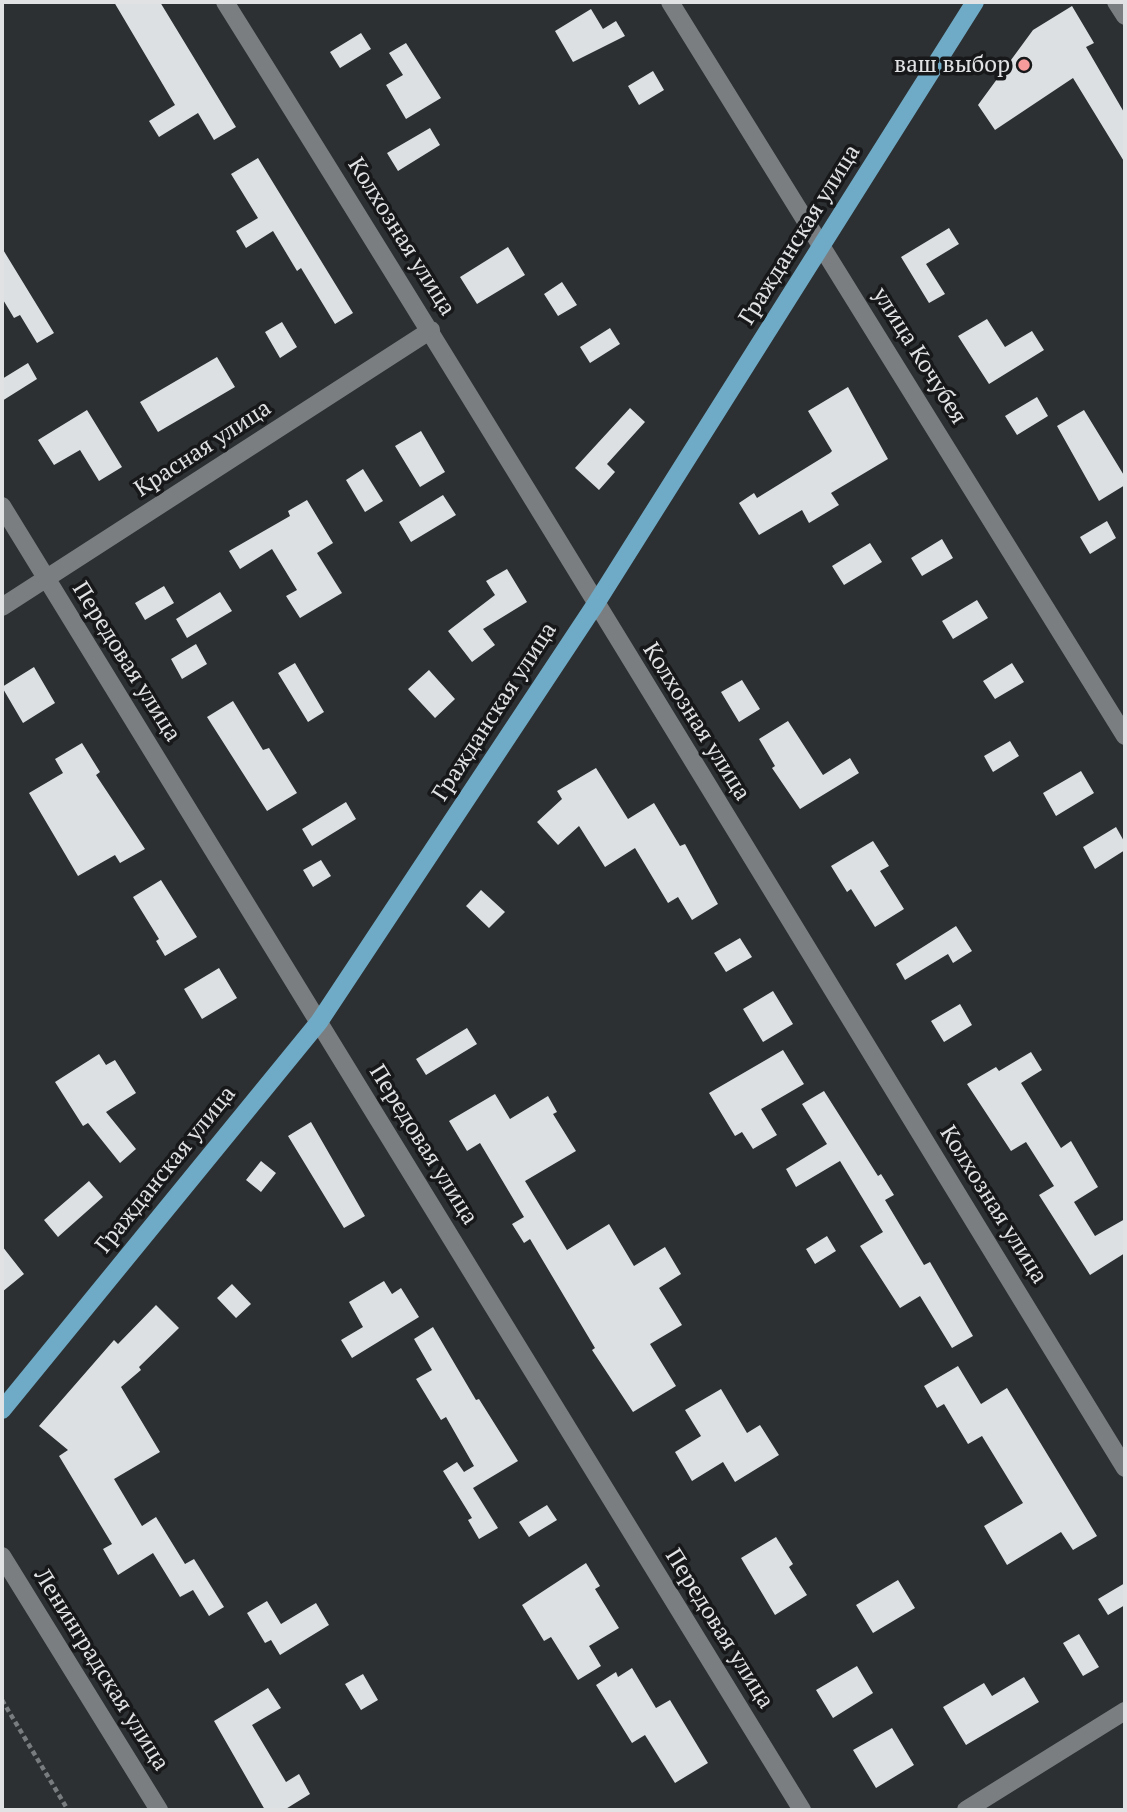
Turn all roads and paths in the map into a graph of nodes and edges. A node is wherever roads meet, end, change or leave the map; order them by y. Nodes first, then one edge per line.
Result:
1 (225, 2) edge
2 (670, 2) edge
3 (975, 2) edge
4 (1116, 2) edge
5 (1125, 16) edge
6 (822, 246) junction
7 (431, 331) junction
8 (2, 506) edge
9 (46, 579) junction
10 (595, 605) junction
11 (2, 607) edge
12 (1125, 736) edge
13 (318, 1022) junction
14 (2, 1410) edge
15 (1125, 1468) edge
16 (2, 1556) edge
17 (2, 1700) edge
18 (1125, 1712) edge
19 (68, 1810) edge
20 (159, 1810) edge
21 (802, 1810) edge
22 (966, 1810) edge

1 - 7 street, Колхозная улица
2 - 6 street, улица Кочубея
3 - 6 main road, Гражданская улица
4 - 5 street
6 - 10 main road, Гражданская улица
6 - 12 street, улица Кочубея
7 - 9 street, Красная улица
7 - 10 street, Колхозная улица
8 - 9 street, Передовая улица
9 - 11 street, Красная улица
9 - 13 street, Передовая улица
10 - 13 main road, Гражданская улица
10 - 15 street, Колхозная улица
13 - 14 main road, Гражданская улица
13 - 21 street, Передовая улица
16 - 20 street, Ленинградская улица
17 - 19 path
18 - 22 street

